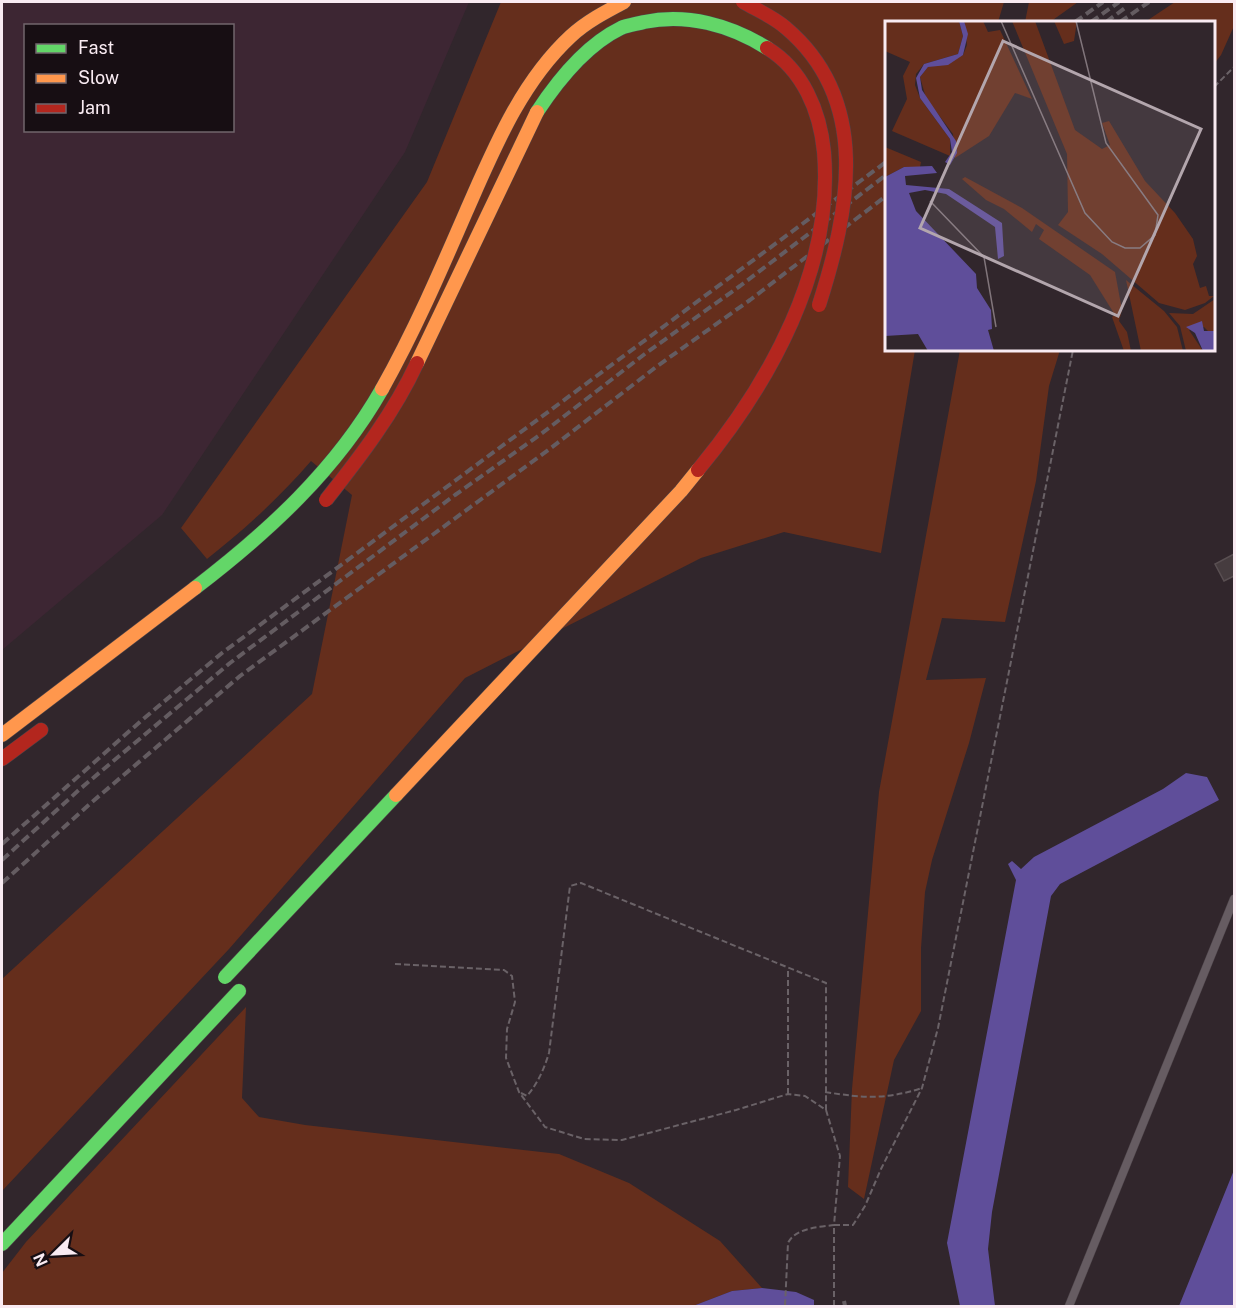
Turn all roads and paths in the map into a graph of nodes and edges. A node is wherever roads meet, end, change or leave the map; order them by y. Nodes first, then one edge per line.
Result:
1 (624, 2) edge
2 (743, 2) edge
3 (1234, 67) edge
4 (1215, 86) edge
5 (813, 320) dead end
6 (1073, 351) edge
7 (315, 512) dead end
8 (49, 723) dead end
9 (2, 735) edge
10 (2, 759) edge
11 (1234, 899) edge
12 (395, 964) dead end
13 (788, 968) junction
14 (221, 981) dead end
15 (244, 986) dead end
16 (922, 1088) junction
17 (519, 1092) junction
18 (825, 1092) junction
19 (788, 1094) junction
20 (825, 1110) junction
21 (834, 1225) junction
22 (2, 1244) edge
23 (785, 1306) edge
24 (834, 1306) edge
25 (1070, 1306) edge

1 - 9 highway
2 - 5 highway, bridge
3 - 4 path
6 - 16 path
7 - 14 highway, bridge
8 - 10 highway
11 - 25 lane
12 - 17 path
13 - 17 path
13 - 18 path
13 - 19 path
15 - 22 highway
16 - 18 path
16 - 21 path
17 - 19 path
18 - 20 path
19 - 20 path
20 - 21 path
21 - 23 path
21 - 24 path

